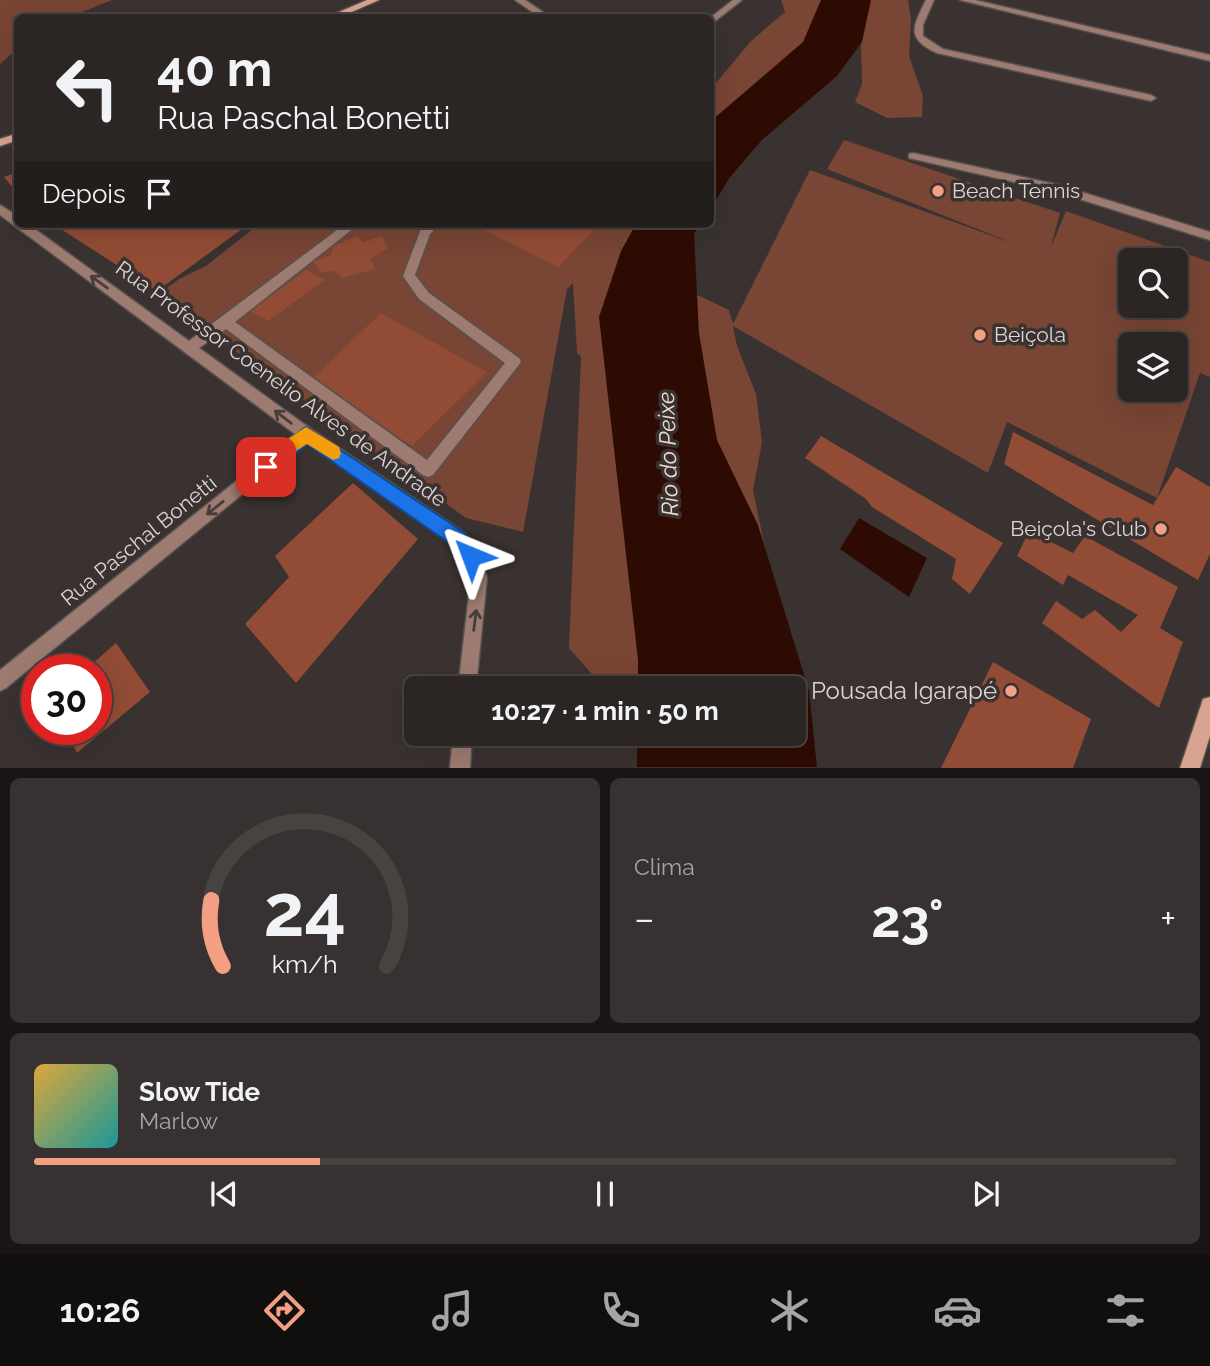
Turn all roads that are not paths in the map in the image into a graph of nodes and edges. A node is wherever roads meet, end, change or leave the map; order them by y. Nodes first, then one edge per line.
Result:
1 (375, 0) edge
2 (519, 0) edge
3 (738, 0) edge
4 (930, 0) edge
5 (964, 0) edge
6 (1021, 0) edge
7 (1018, 12) junction
8 (339, 14) edge
9 (542, 14) edge
10 (714, 19) edge
11 (1210, 58) edge
12 (1151, 98) dead end
13 (913, 156) dead end
14 (26, 228) edge
15 (348, 228) edge
16 (430, 228) edge
17 (1210, 236) edge
18 (226, 322) junction
19 (190, 347) junction
20 (306, 435) junction
21 (468, 676) edge
22 (0, 682) edge
23 (1210, 706) edge
24 (462, 746) edge
25 (460, 768) edge
26 (1190, 768) edge

1 - 8 street
2 - 9 street
3 - 10 street
4 - 12 street
5 - 7 street
6 - 7 street
7 - 11 street
13 - 17 street
19 -> 14 street, Rua Professor Coenelio Alves de Andrade
15 - 18 street
16 - 18 street
18 - 19 street
20 -> 19 street, Rua Professor Coenelio Alves de Andrade
21 -> 20 street, Rua Professor Coenelio Alves de Andrade
20 -> 22 street, Rua Paschal Bonetti
23 - 26 street
24 - 25 street

